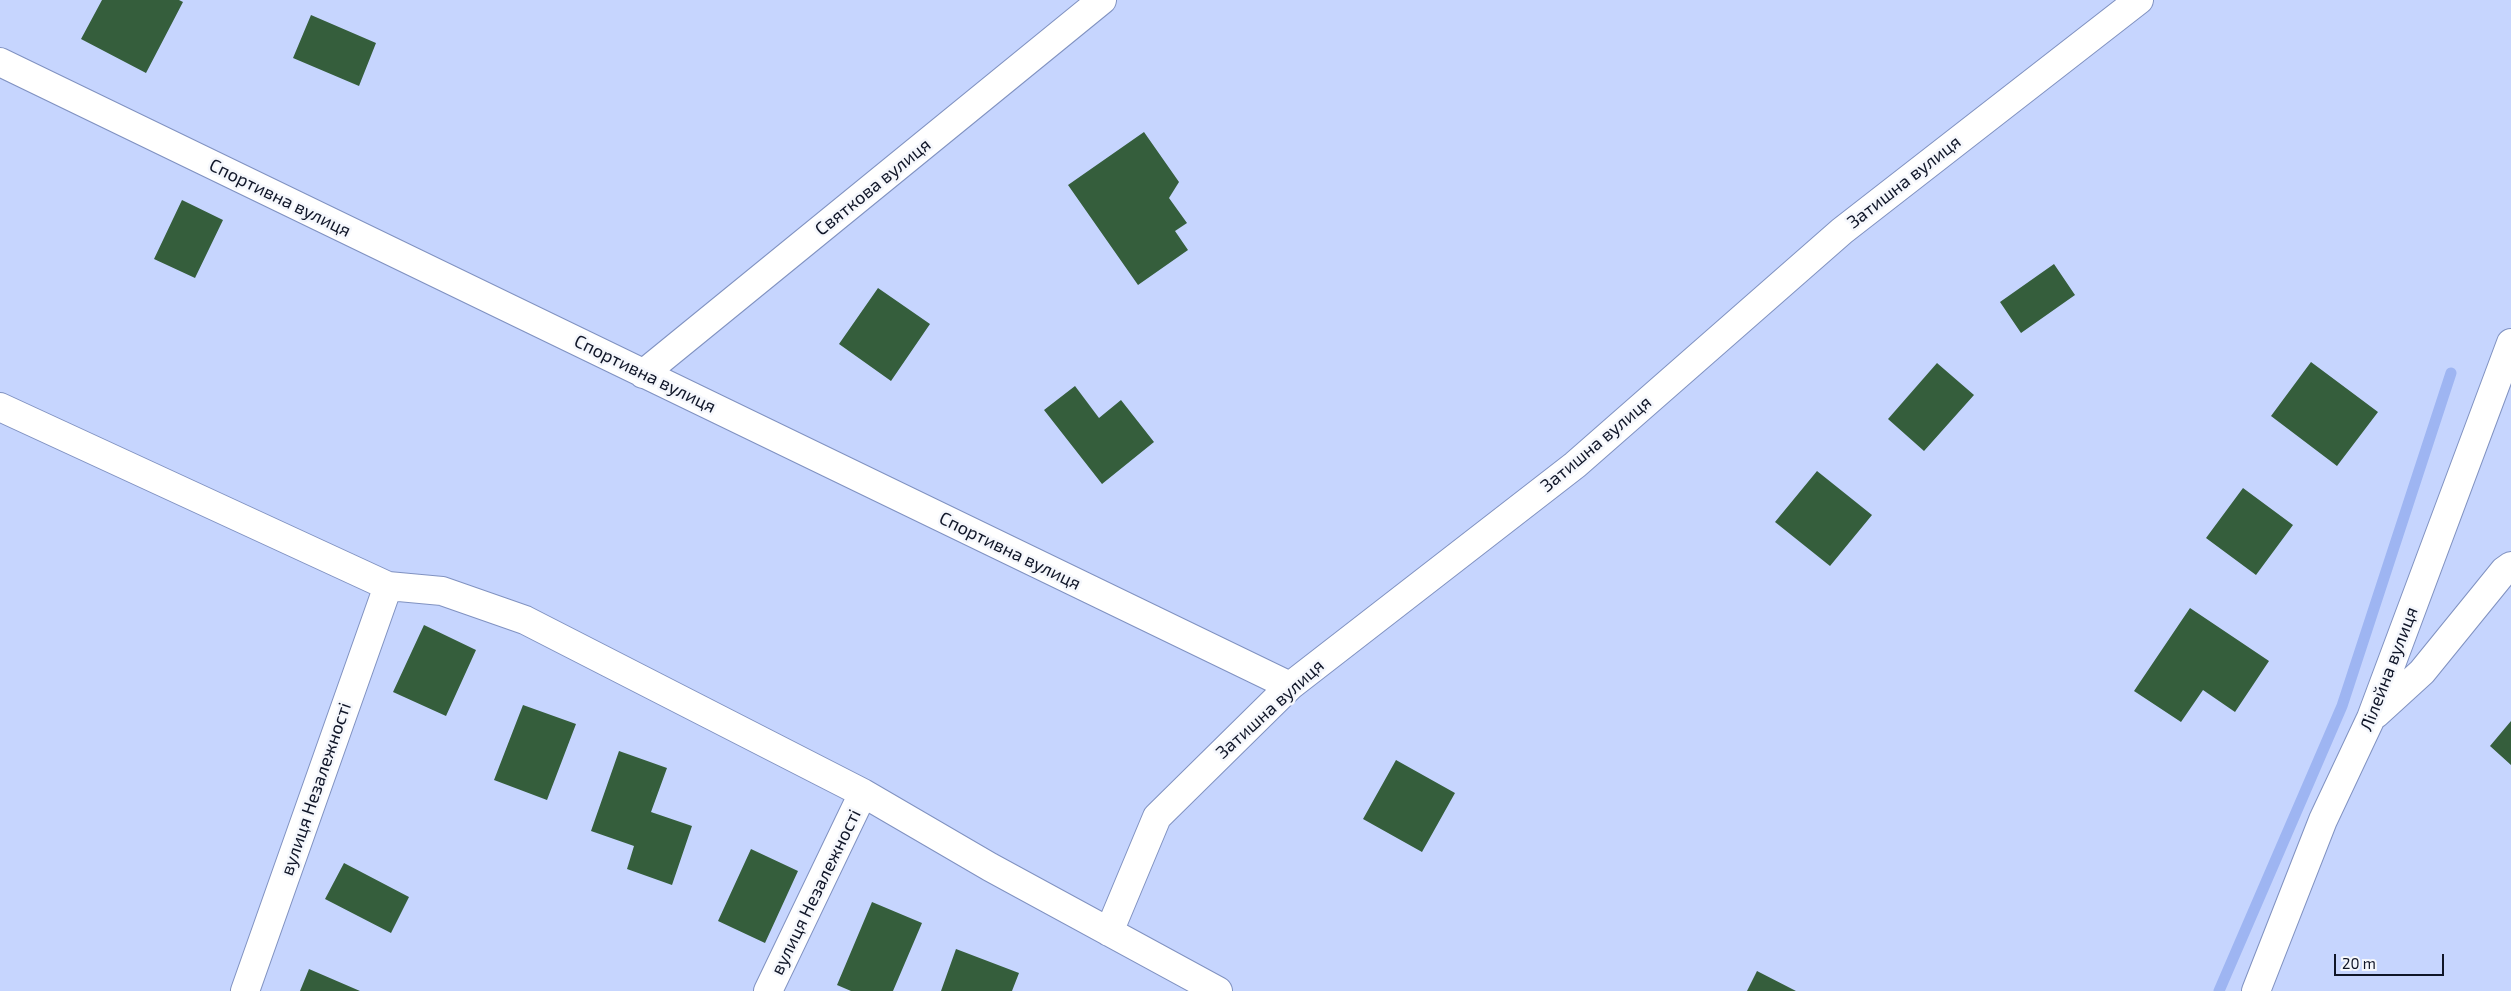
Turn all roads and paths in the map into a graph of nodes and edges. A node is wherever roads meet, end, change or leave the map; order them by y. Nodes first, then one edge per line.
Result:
1 (1102, 0) edge
2 (2138, 0) edge
3 (0, 62) edge
4 (2511, 343) edge
5 (644, 374) junction
6 (0, 408) edge
7 (2511, 566) edge
8 (388, 586) junction
9 (1290, 686) junction
10 (2372, 718) junction
11 (863, 793) junction
12 (1109, 932) junction
13 (245, 991) edge
14 (768, 991) edge
15 (1218, 991) edge
16 (2256, 991) edge

1 - 5 street, Святкова вулиця
2 - 9 street, Затишна вулиця
3 - 5 street, Спортивна вулиця
4 - 10 street, Лілейна вулиця
5 - 9 street, Спортивна вулиця
6 - 8 street
7 - 10 street
8 - 11 street
8 - 13 street, вулиця Незалежності
9 - 12 street, Затишна вулиця
10 - 16 street, Лілейна вулиця
11 - 12 street
11 - 14 street, вулиця Незалежності
12 - 15 street

